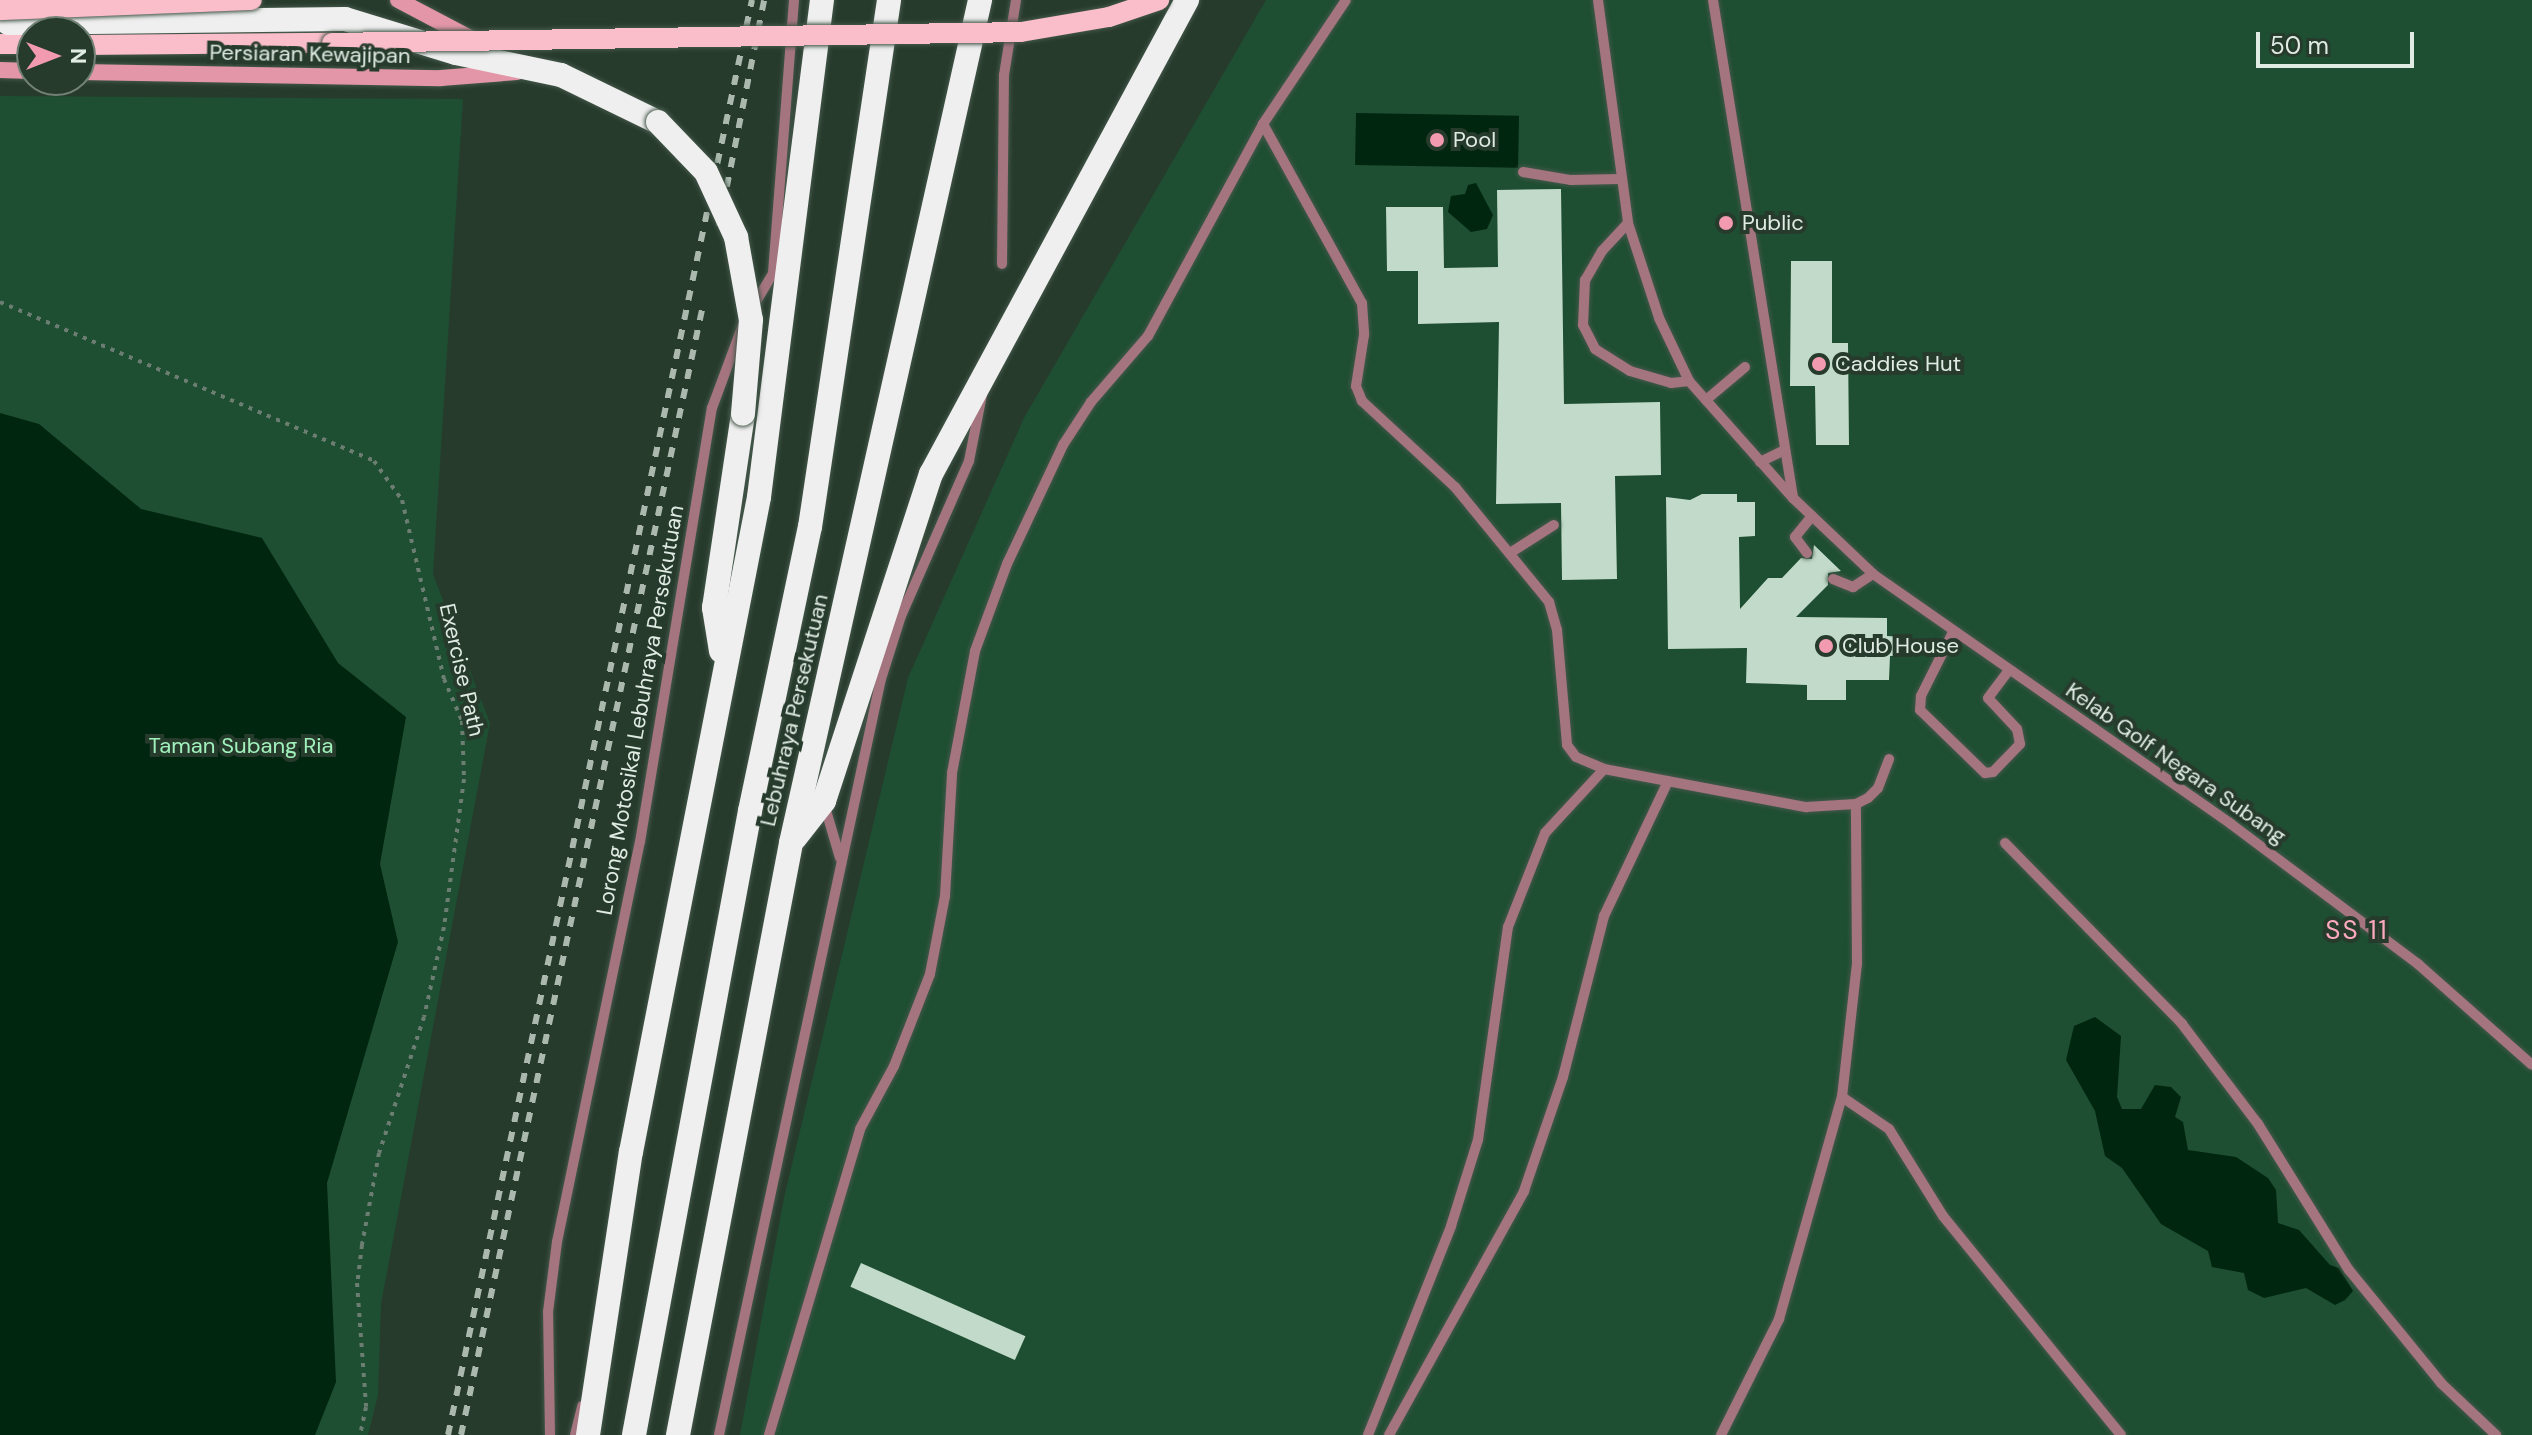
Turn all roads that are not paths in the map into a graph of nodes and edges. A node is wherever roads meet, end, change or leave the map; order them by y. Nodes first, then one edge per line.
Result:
1 (252, 0) edge
2 (260, 0) edge
3 (398, 0) edge
4 (794, 0) edge
5 (822, 0) edge
6 (889, 0) edge
7 (980, 0) edge
8 (1016, 0) edge
9 (1159, 0) edge
10 (1187, 0) edge
11 (1346, 0) edge
12 (1598, 0) edge
13 (1713, 0) edge
14 (223, 19) junction
15 (2, 22) edge
16 (96, 45) edge
17 (538, 70) junction
18 (96, 72) edge
19 (1263, 124) junction
20 (1523, 172) dead end
21 (1619, 179) junction
22 (1628, 223) junction
23 (1002, 264) dead end
24 (1745, 367) dead end
25 (1689, 381) junction
26 (983, 389) dead end
27 (1706, 400) junction
28 (1785, 450) junction
29 (1760, 462) junction
30 (1793, 498) junction
31 (1812, 516) junction
32 (1554, 525) dead end
33 (1510, 553) junction
34 (1807, 553) dead end
35 (1873, 574) junction
36 (1833, 579) dead end
37 (1953, 632) junction
38 (724, 669) junction
39 (2009, 670) junction
40 (1889, 759) dead end
41 (1604, 769) junction
42 (1668, 781) junction
43 (824, 801) junction
44 (1856, 804) junction
45 (791, 843) junction
46 (2005, 843) dead end
47 (840, 858) junction
48 (2532, 1065) edge
49 (1842, 1097) junction
50 (596, 1369) junction
51 (550, 1435) edge
52 (575, 1435) edge
53 (588, 1435) edge
54 (634, 1435) edge
55 (678, 1435) edge
56 (719, 1435) edge
57 (769, 1435) edge
58 (1368, 1435) edge
59 (1389, 1435) edge
60 (1721, 1435) edge
61 (2121, 1435) edge
62 (2496, 1435) edge

1 - 15 main road, bridge
2 - 14 lane
3 - 17 main road
4 - 51 lane, Lorong Motosikal Lebuhraya Persekutuan
5 - 38 highway
6 - 54 highway, Lebuhraya Persekutuan
7 - 45 highway, Lebuhraya Persekutuan
8 - 23 lane
9 - 16 main road, bridge
10 - 43 highway
11 - 19 lane
12 - 21 lane, Kelab Golf Negara Subang
13 - 28 lane
14 - 15 highway
14 - 17 highway
17 - 18 main road, Persiaran Kewajipan
17 - 38 highway, bridge
19 - 33 lane
19 - 57 lane
20 - 21 lane
21 - 22 lane, Kelab Golf Negara Subang
22 - 25 lane, Kelab Golf Negara Subang
22 - 25 lane
24 - 27 lane
25 - 27 lane, Kelab Golf Negara Subang
26 - 47 lane
27 - 29 lane, Kelab Golf Negara Subang
28 - 29 lane
28 - 30 lane
29 - 30 lane, Kelab Golf Negara Subang
30 - 31 lane, Kelab Golf Negara Subang
31 - 34 lane
31 - 35 lane, Kelab Golf Negara Subang
32 - 33 lane
33 - 41 lane
35 - 36 lane
35 - 37 lane, Kelab Golf Negara Subang
37 - 39 lane, Kelab Golf Negara Subang
37 - 39 lane
38 - 50 highway
39 - 48 lane, Kelab Golf Negara Subang
40 - 44 lane
41 - 42 lane
41 - 58 lane
42 - 44 lane
42 - 59 lane
43 - 45 highway
43 - 47 lane
44 - 49 lane
45 - 55 highway, Lebuhraya Persekutuan
46 - 62 lane
47 - 56 lane
49 - 60 lane
49 - 61 lane
50 - 52 lane
50 - 53 highway

